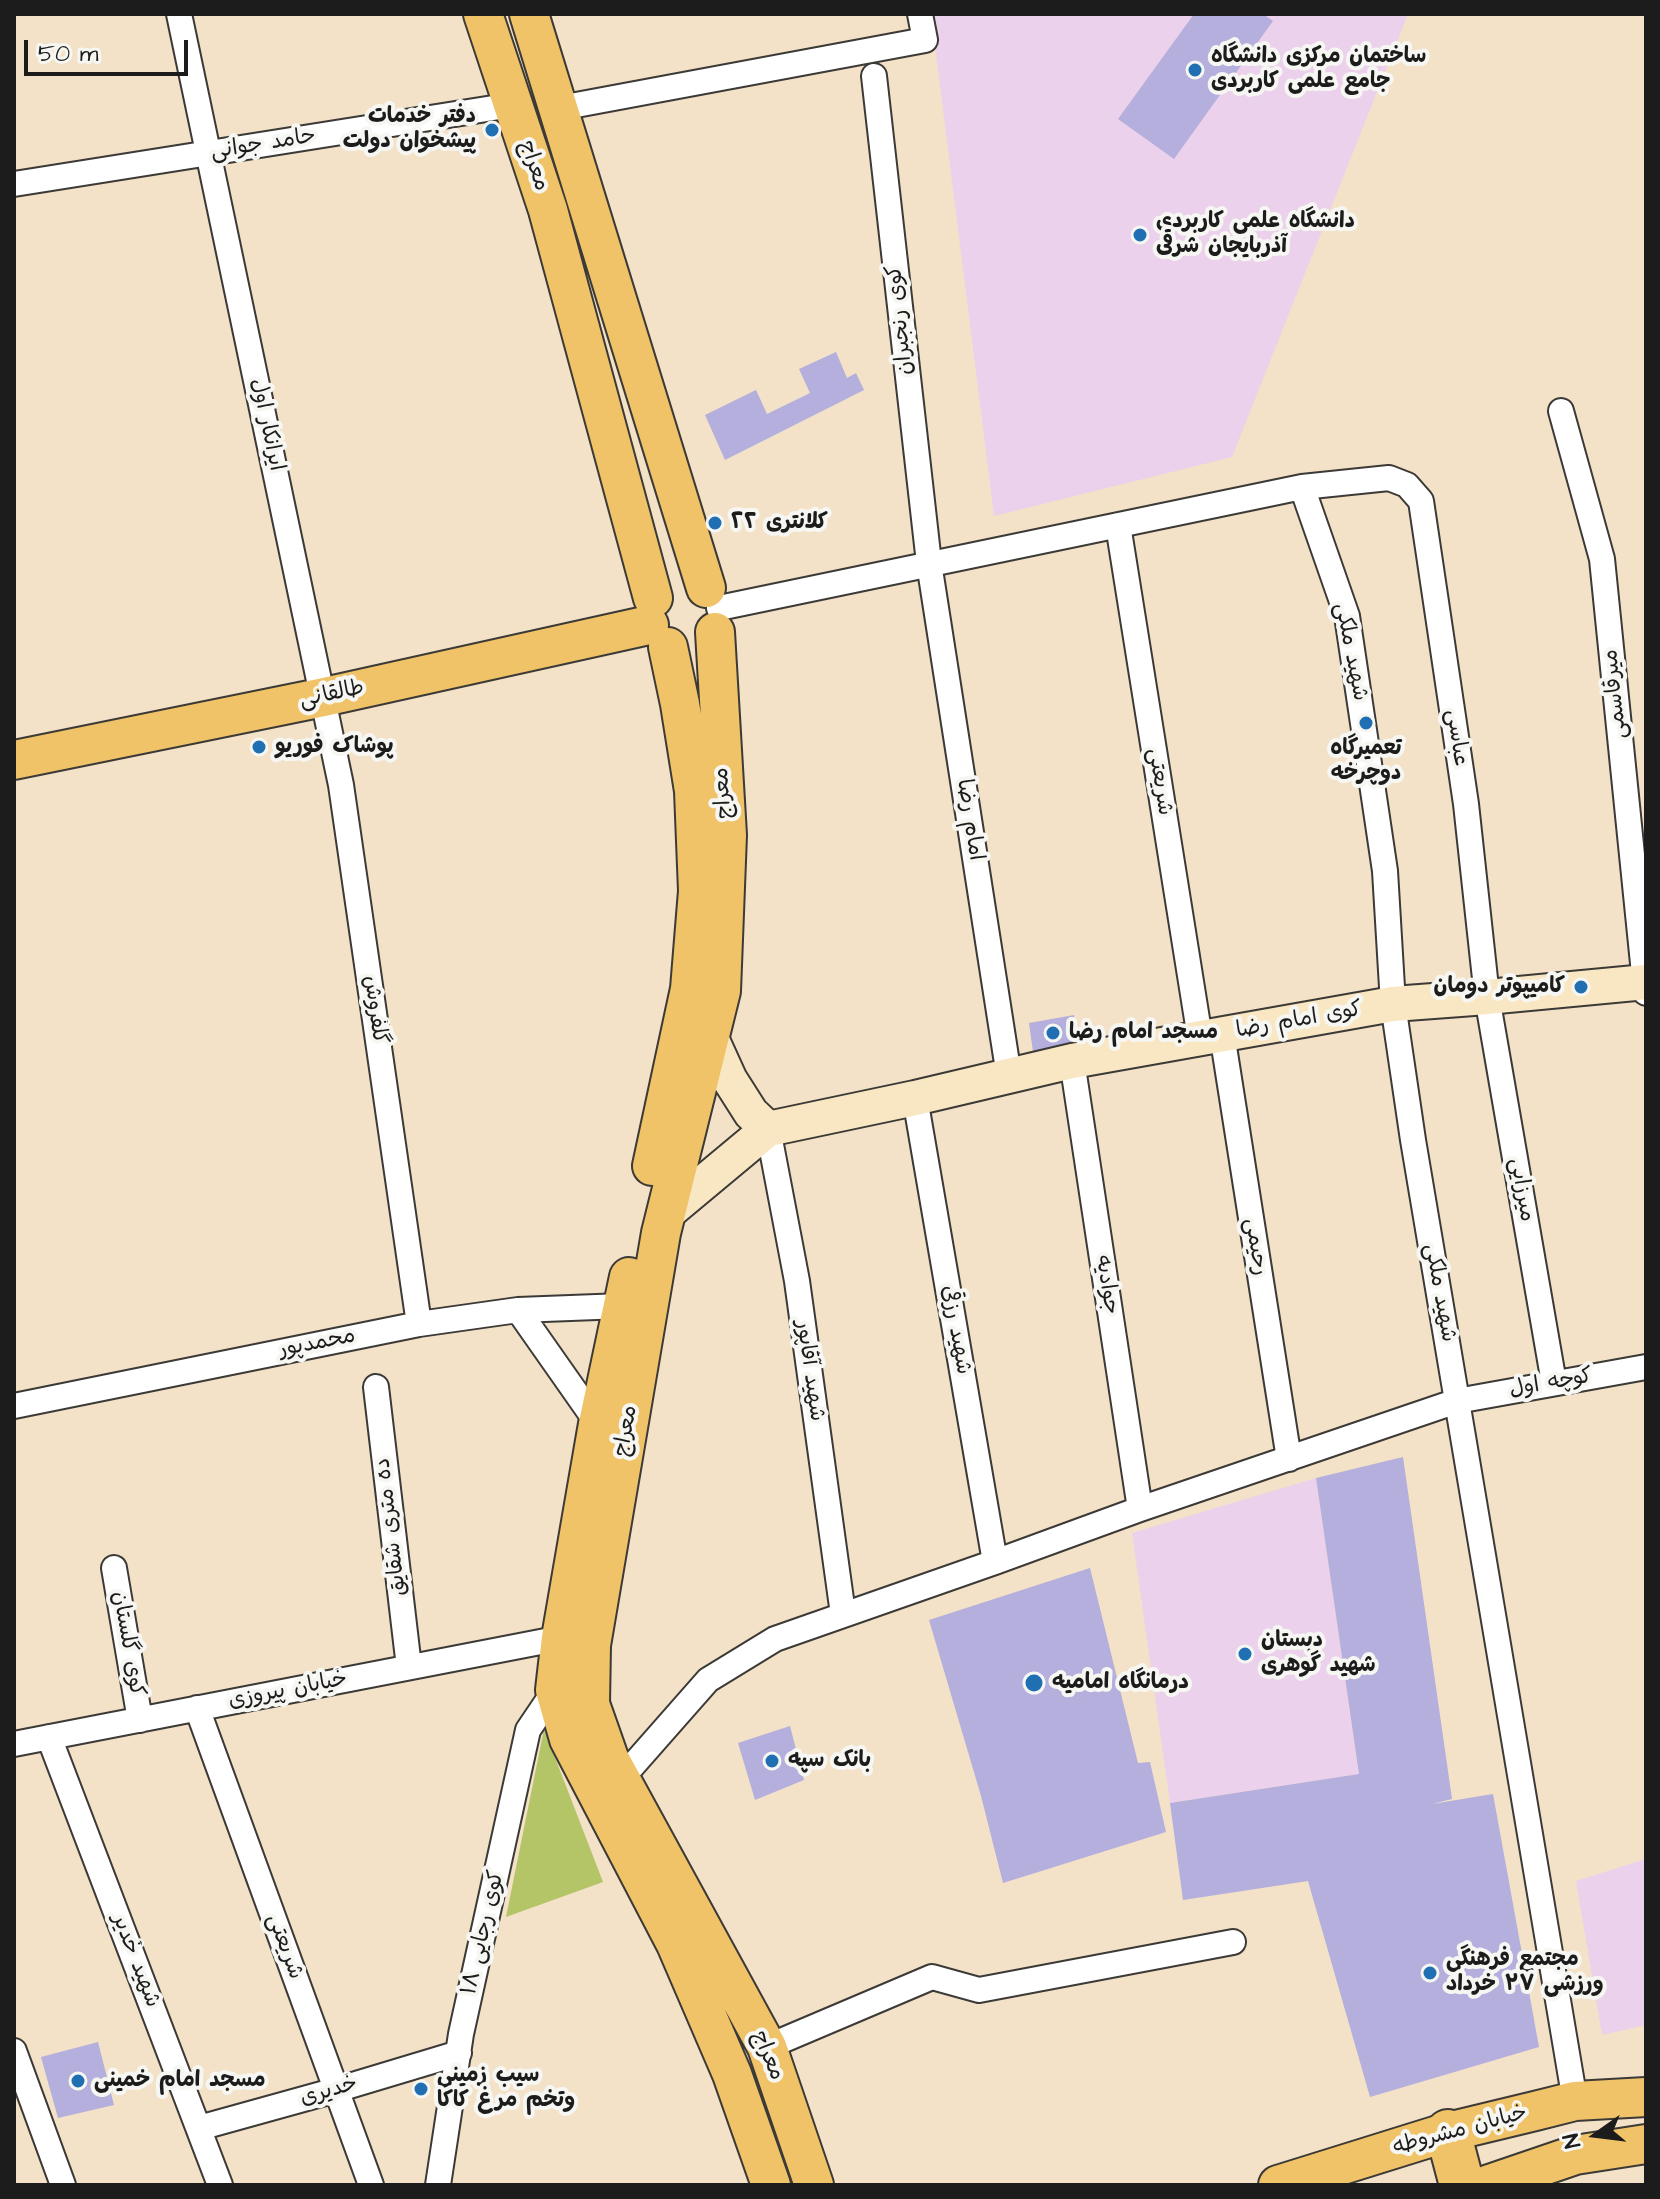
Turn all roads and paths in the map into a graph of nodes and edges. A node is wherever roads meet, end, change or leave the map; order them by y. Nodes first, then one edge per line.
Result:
1 (179, 14) edge
2 (483, 14) edge
3 (529, 14) edge
4 (920, 14) edge
5 (874, 76) dead end
6 (512, 105) junction
7 (560, 108) junction
8 (208, 153) junction
9 (14, 184) edge
10 (1561, 411) dead end
11 (1302, 487) junction
12 (1118, 525) junction
13 (929, 563) junction
14 (713, 609) junction
15 (656, 624) junction
16 (324, 697) junction
17 (14, 760) edge
18 (1645, 986) edge
19 (1487, 997) junction
20 (1393, 1004) junction
21 (710, 1036) junction
22 (1211, 1036) junction
23 (1072, 1061) junction
24 (1009, 1076) junction
25 (915, 1098) junction
26 (768, 1129) junction
27 (666, 1214) junction
28 (623, 1306) junction
29 (518, 1310) junction
30 (419, 1324) junction
31 (1646, 1367) edge
32 (1554, 1383) junction
33 (376, 1387) dead end
34 (1457, 1401) junction
35 (14, 1406) edge
36 (598, 1424) junction
37 (1289, 1459) junction
38 (1140, 1509) junction
39 (995, 1562) junction
40 (114, 1568) dead end
41 (843, 1614) junction
42 (561, 1638) junction
43 (409, 1667) junction
44 (555, 1690) junction
45 (197, 1708) junction
46 (140, 1720) junction
47 (49, 1737) junction
48 (14, 1744) edge
49 (620, 1780) junction
50 (1233, 1942) dead end
51 (767, 2047) junction
52 (14, 2051) edge
53 (459, 2053) junction
54 (336, 2090) junction
55 (1646, 2097) edge
56 (1575, 2101) junction
57 (199, 2128) junction
58 (1448, 2132) junction
59 (1646, 2144) edge
60 (63, 2185) edge
61 (220, 2185) edge
62 (371, 2185) edge
63 (438, 2185) edge
64 (771, 2185) edge
65 (814, 2185) edge
66 (1278, 2185) edge
67 (1462, 2185) edge
68 (1487, 2185) edge

1 - 8 street, ایرانکار اول
2 - 6 main road, معراج
3 - 7 main road, معراج
4 - 7 street
5 - 13 street, کوی رنجبران
6 - 8 street, حامد جوانی
6 - 15 main road, معراج
7 - 14 main road, معراج
8 - 9 street, حامد جوانی
8 - 16 street, ایرانکار اول
10 - 18 street, میرقاسمی
11 - 12 street
11 - 19 street, عباسی
11 - 20 street, شهید ملکی
12 - 13 street
12 - 22 street, شریعتی
13 - 14 street
13 - 24 street, امام رضا
14 - 15 main road
14 - 15 main road
14 - 21 main road, معراج
15 - 16 main road, طالقانی
15 - 28 main road, معراج
16 - 17 main road, طالقانی
16 - 30 street, گلفروش
18 - 19 street, کوی امام رضا
19 - 20 street, کوی امام رضا
19 - 32 street, میرزایی
20 - 22 street, کوی امام رضا
20 - 34 street, شهید ملکی
21 - 26 street
21 - 27 main road, معراج
22 - 23 street, کوی امام رضا
22 - 37 street, رحیمی
23 - 24 street, کوی امام رضا
23 - 38 street, جوادیه
24 - 25 street, کوی امام رضا
25 - 26 street, کوی امام رضا
25 - 39 street, شهید رزقی
26 - 27 street
26 - 41 street, شهید آقاپور
27 - 49 main road, معراج
28 - 29 street, محمدپور
28 - 36 main road, معراج
29 - 30 street, محمدپور
29 - 36 street
30 - 35 street, محمدپور
31 - 32 street, کوچه اول
32 - 34 street, کوچه اول
33 - 43 street, ده متری شقایق
34 - 37 street, کوچه اول
34 - 56 street, شهید ملکی
36 - 42 main road, معراج
37 - 38 street, کوچه اول
38 - 39 street, کوچه اول
39 - 41 street, کوچه اول
40 - 46 street, کوی گلستان
41 - 49 street, کوچه اول
42 - 43 street, خیابان پیروزی
42 - 44 main road, معراج
43 - 45 street, خیابان پیروزی
44 - 53 street, کوی رجایی ۱۸
44 - 64 main road, معراج
45 - 46 street, خیابان پیروزی
45 - 54 street, شریعتی
46 - 47 street, خیابان پیروزی
47 - 48 street, خیابان پیروزی
47 - 57 street, شهید خدیر
49 - 51 main road, معراج
50 - 51 street
51 - 65 main road, معراج
52 - 60 street
53 - 54 street, خدیری
53 - 63 street, کوی رجایی ۱۸
54 - 57 street, خدیری
54 - 62 street, شریعتی
55 - 56 main road, خیابان مشروطه
56 - 58 main road, خیابان مشروطه
57 - 61 street, شهید خدیر
58 - 66 main road, خیابان مشروطه
58 - 67 highway
59 - 68 main road

